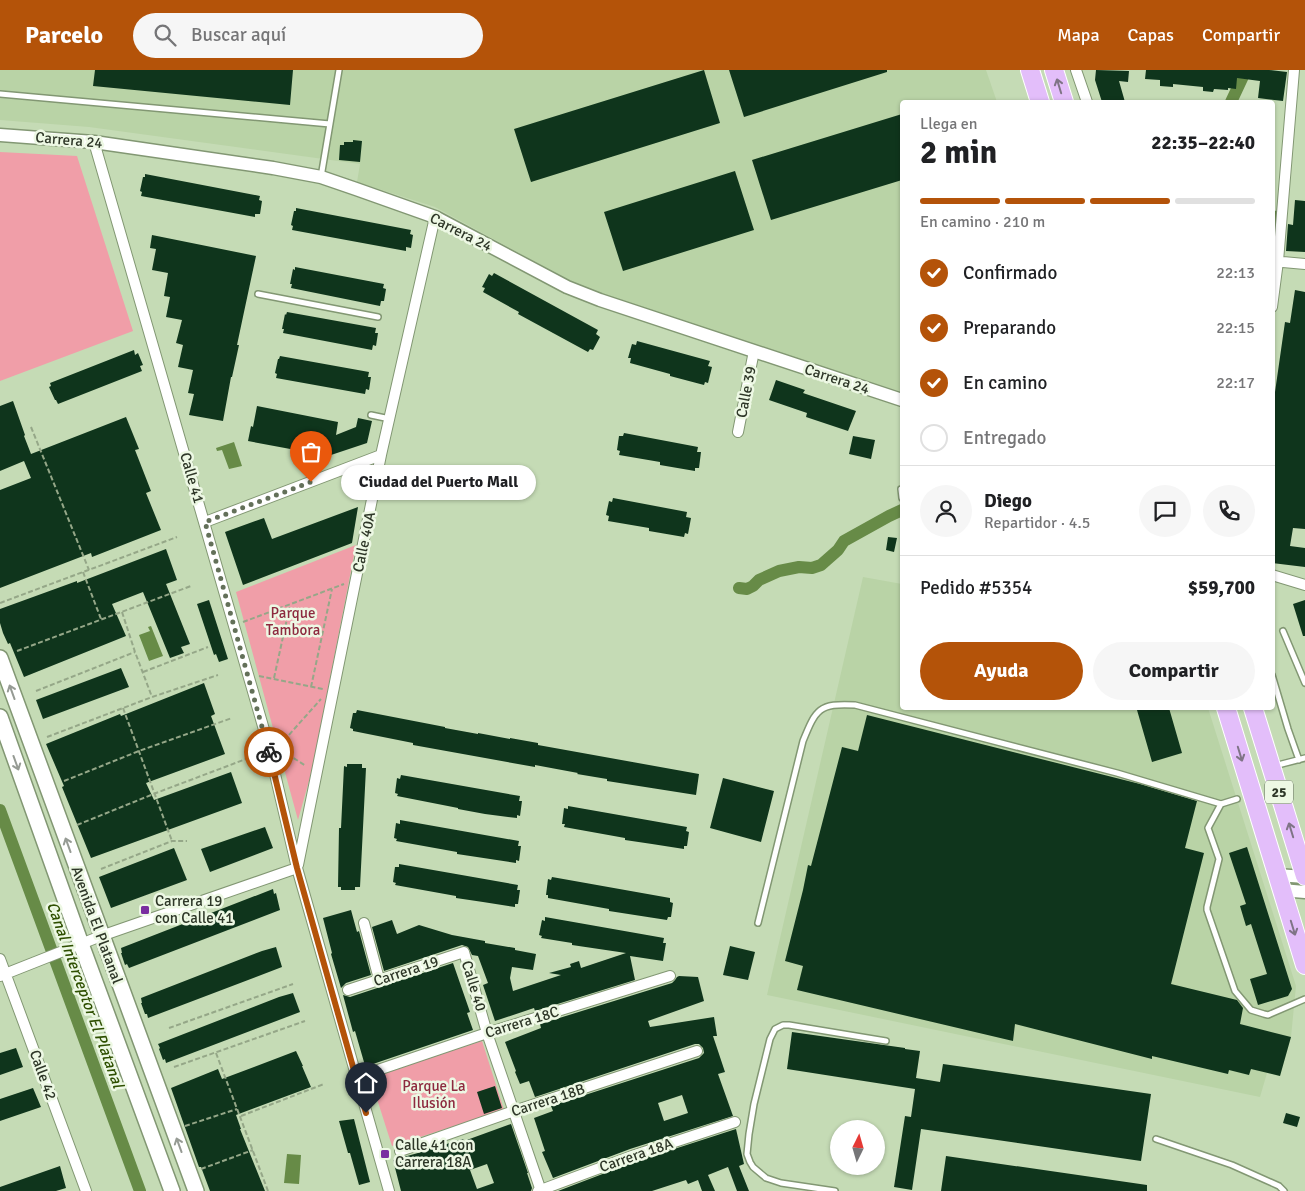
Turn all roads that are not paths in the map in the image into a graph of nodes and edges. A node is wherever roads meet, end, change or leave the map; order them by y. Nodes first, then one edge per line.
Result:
1 (339, 70) edge
2 (1030, 70) edge
3 (1054, 70) edge
4 (1076, 70) edge
5 (1294, 70) edge
6 (0, 94) edge
7 (1039, 100) edge
8 (1063, 100) edge
9 (1086, 100) edge
10 (330, 124) junction
11 (0, 135) edge
12 (94, 142) junction
13 (321, 177) junction
14 (435, 217) junction
15 (1275, 261) edge
16 (1305, 264) edge
17 (258, 294) dead end
18 (378, 317) dead end
19 (754, 351) junction
20 (900, 399) edge
21 (372, 415) dead end
22 (390, 419) junction
23 (738, 432) dead end
24 (381, 455) junction
25 (205, 522) junction
26 (1275, 576) edge
27 (1305, 585) edge
28 (1283, 631) dead end
29 (0, 658) edge
30 (1305, 683) edge
31 (1275, 685) edge
32 (1227, 710) edge
33 (1254, 710) edge
34 (0, 717) edge
35 (1305, 758) edge
36 (1299, 760) junction
37 (1271, 767) junction
38 (1237, 799) dead end
39 (1221, 804) junction
40 (297, 868) junction
41 (1305, 877) edge
42 (1280, 883) junction
43 (1305, 892) edge
44 (758, 923) dead end
45 (364, 924) dead end
46 (101, 936) junction
47 (77, 946) junction
48 (464, 952) joint
49 (0, 959) edge
50 (1305, 965) edge
51 (3, 975) edge
52 (670, 976) dead end
53 (379, 979) junction
54 (348, 990) dead end
55 (1305, 999) edge
56 (488, 1033) junction
57 (886, 1041) dead end
58 (697, 1051) dead end
59 (375, 1071) dead end
60 (514, 1112) junction
61 (735, 1122) dead end
62 (1156, 1139) dead end
63 (400, 1150) dead end
64 (86, 1191) edge
65 (172, 1191) edge
66 (196, 1191) edge
67 (389, 1191) edge
68 (540, 1191) edge
69 (835, 1191) edge
70 (1284, 1191) edge

1 - 10 lane
2 - 7 highway
8 -> 3 highway
4 - 9 street
5 - 15 street
6 - 10 lane
10 - 13 lane
11 - 12 street, Carrera 24
12 - 13 street, Carrera 24
12 - 25 street, Calle 41
13 - 14 street, Carrera 24
14 - 19 street, Carrera 24
14 - 22 street, Calle 40A
15 - 16 street
17 - 18 lane
19 - 20 street, Carrera 24
19 - 23 street, Calle 39
21 - 22 lane
22 - 24 street, Calle 40A
24 - 25 street
24 - 40 street, Calle 40A
25 - 40 street, Calle 41
26 - 27 street
28 - 30 lane
46 -> 29 main road, Avenida El Platanal
31 - 36 lane
32 -> 42 highway, 25
33 - 37 highway, 25
34 -> 47 main road, Avenida El Platanal
35 - 36 lane
36 - 37 lane
41 -> 37 highway, 25
38 - 39 lane
39 - 44 lane
39 - 55 lane
40 - 46 street
40 - 67 street, Calle 41
41 - 42 street
42 - 43 street
42 -> 50 highway, 25
45 - 53 street
46 - 47 street
66 -> 46 main road, Avenida El Platanal
47 - 51 street
47 - 65 main road, Avenida El Platanal
48 - 53 street, Carrera 19
48 - 56 street, Calle 40
49 - 51 street, Calle 42
51 - 64 street, Calle 42
52 - 56 street, Carrera 18C
53 - 54 street, Carrera 19
56 - 59 street, Carrera 18C
56 - 60 street, Calle 40
57 - 69 lane
58 - 60 street, Carrera 18B
60 - 63 street, Carrera 18B
60 - 68 street, Calle 40
61 - 68 street, Carrera 18A
62 - 70 lane

